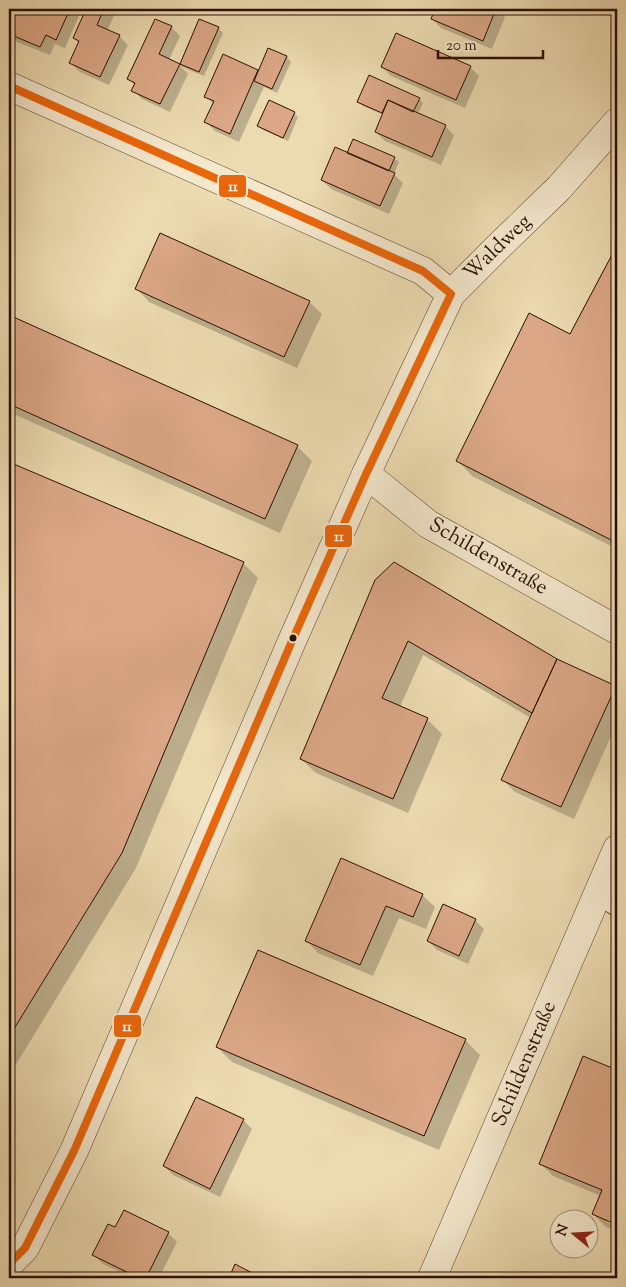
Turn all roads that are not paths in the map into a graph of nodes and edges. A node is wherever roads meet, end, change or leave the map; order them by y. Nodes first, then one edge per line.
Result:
1 (9, 86) edge
2 (617, 122) edge
3 (451, 294) junction
4 (366, 474) junction
5 (617, 630) edge
6 (617, 849) edge
7 (607, 900) edge
8 (9, 1264) edge
9 (432, 1278) edge

1 - 3 street
2 - 3 street, Waldweg
3 - 4 street, Waldweg
4 - 5 street, Schildenstraße
4 - 8 street, Waldweg
6 - 7 street, Schildenstraße
7 - 9 street, Schildenstraße

